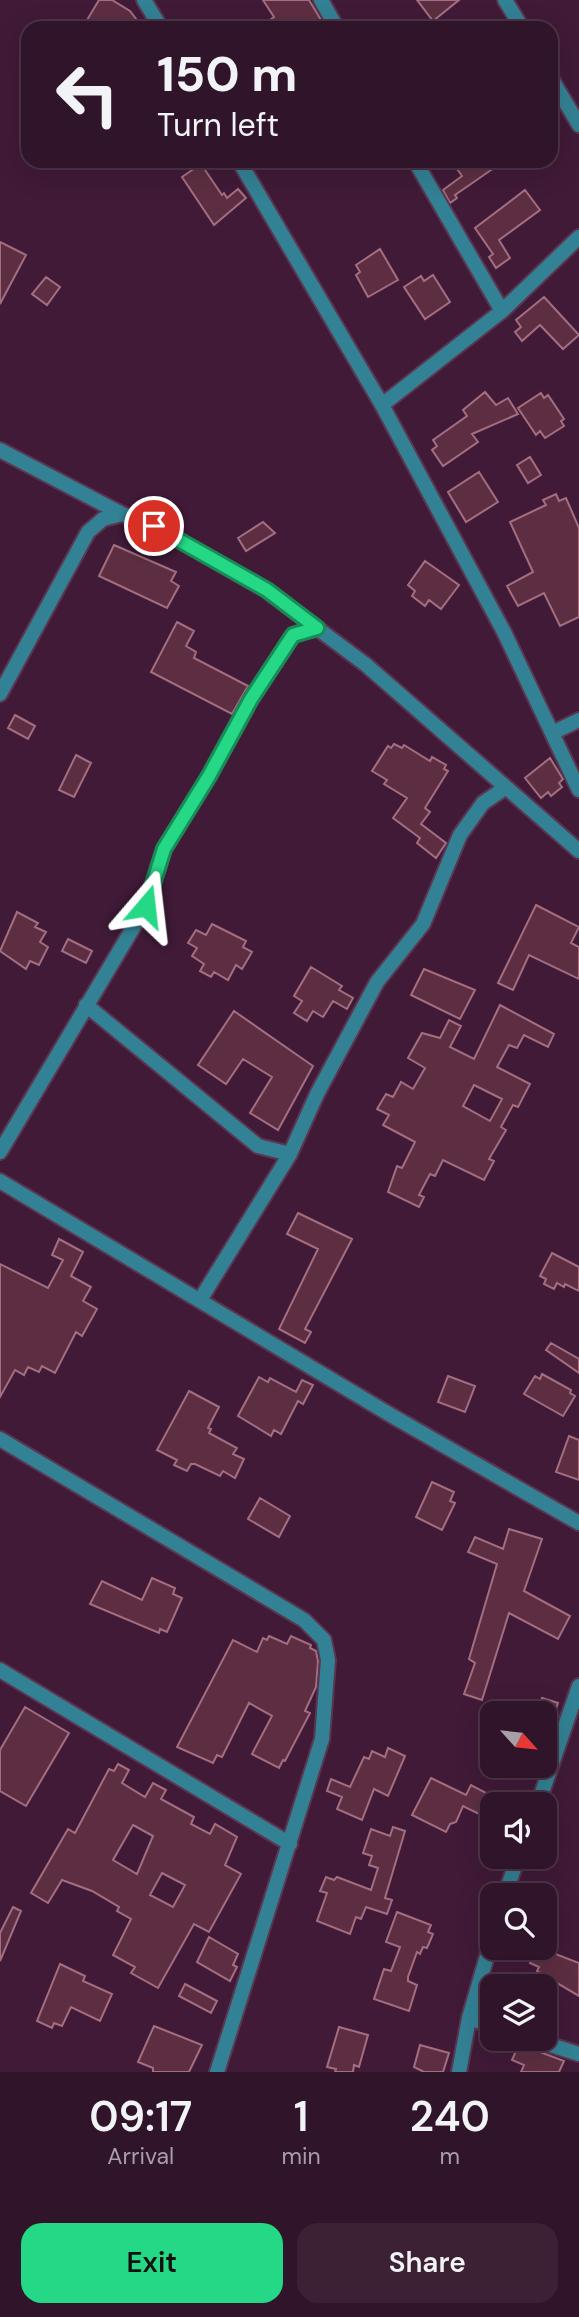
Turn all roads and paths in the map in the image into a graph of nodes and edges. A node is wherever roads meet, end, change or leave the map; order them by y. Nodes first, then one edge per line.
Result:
1 (144, 0) edge
2 (321, 0) edge
3 (505, 0) edge
4 (156, 21) edge
5 (333, 21) edge
6 (518, 21) edge
7 (558, 90) edge
8 (579, 125) edge
9 (243, 168) edge
10 (419, 168) edge
11 (579, 237) edge
12 (502, 311) junction
13 (382, 405) junction
14 (0, 450) edge
15 (122, 514) junction
16 (317, 628) junction
17 (0, 694) edge
18 (579, 720) edge
19 (552, 733) junction
20 (505, 789) junction
21 (579, 790) edge
22 (579, 851) edge
23 (86, 1005) junction
24 (0, 1152) edge
25 (290, 1154) junction
26 (0, 1181) edge
27 (201, 1300) junction
28 (0, 1439) edge
29 (579, 1523) edge
30 (0, 1671) edge
31 (579, 1686) edge
32 (542, 1792) edge
33 (290, 1844) junction
34 (486, 1960) edge
35 (469, 2018) junction
36 (480, 2021) edge
37 (557, 2047) edge
38 (579, 2054) edge
39 (217, 2072) edge
40 (459, 2072) edge

1 - 4 street
2 - 5 street
3 - 6 street
7 - 8 street
9 - 13 street
10 - 12 street
11 - 12 street
12 - 13 street
13 - 19 street
14 - 15 street
15 - 16 street
15 - 17 street
16 - 20 street
16 - 23 street
18 - 19 street
19 - 21 street
20 - 22 street
20 - 25 street
23 - 24 street
23 - 25 street
25 - 27 street
26 - 27 street
27 - 29 street
28 - 33 street
30 - 33 street
31 - 32 street
33 - 39 street
34 - 35 street
35 - 36 street
35 - 40 street
37 - 38 street

